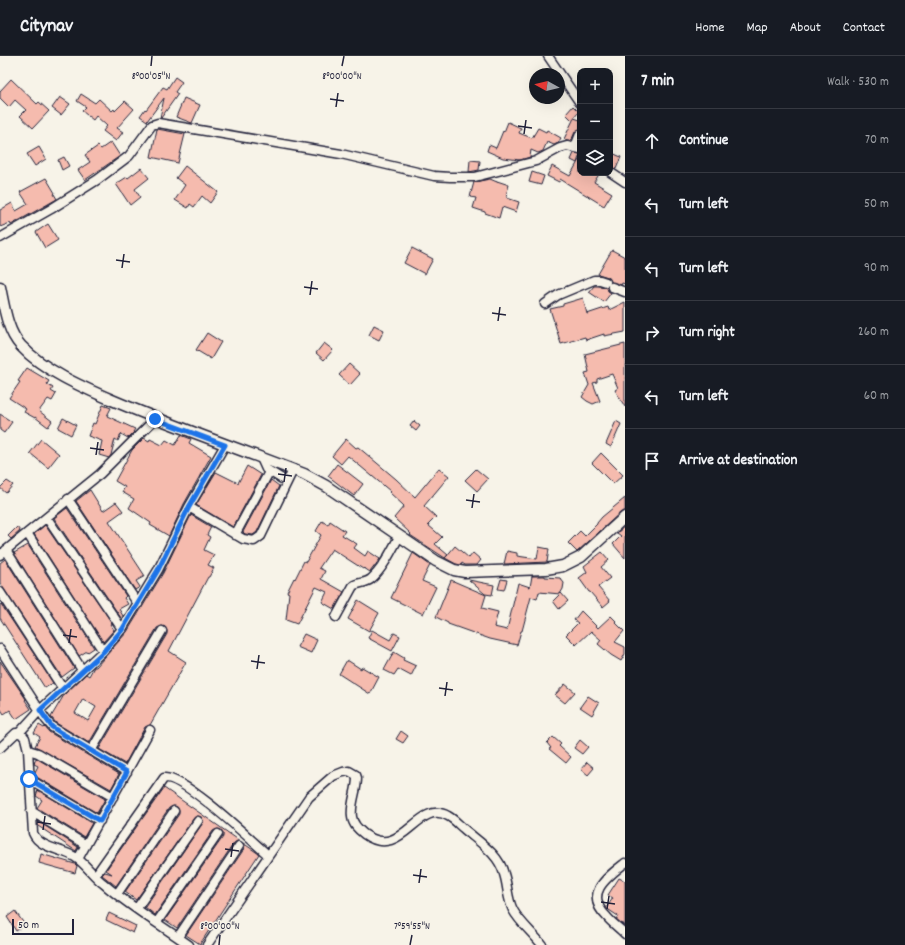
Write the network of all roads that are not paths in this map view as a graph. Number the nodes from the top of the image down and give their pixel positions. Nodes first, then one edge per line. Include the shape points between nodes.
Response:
1 (548, 56) edge
2 (577, 100) edge
3 (577, 148) edge
4 (613, 174) edge
5 (625, 182) edge
6 (0, 238) edge
7 (0, 286) edge
8 (625, 292) edge
9 (545, 304) dead end
10 (155, 419) junction
11 (225, 445) junction
12 (261, 458) junction
13 (293, 470) junction
14 (269, 472) junction
15 (287, 482) junction
16 (68, 499) junction
17 (189, 507) junction
18 (625, 517) edge
19 (46, 518) junction
20 (27, 533) junction
21 (235, 535) junction
22 (399, 537) junction
23 (3, 552) edge
24 (0, 592) edge
25 (138, 604) junction
26 (336, 617) dead end
27 (122, 630) junction
28 (162, 631) dead end
29 (0, 649) edge
30 (103, 652) junction
31 (82, 670) junction
32 (63, 689) junction
33 (40, 710) junction
34 (150, 730) dead end
35 (19, 732) junction
36 (0, 748) edge
37 (28, 750) junction
38 (92, 751) junction
39 (127, 772) junction
40 (29, 779) junction
41 (113, 797) junction
42 (31, 811) junction
43 (174, 811) dead end
44 (198, 820) dead end
45 (100, 821) junction
46 (218, 834) dead end
47 (86, 845) junction
48 (239, 846) dead end
49 (268, 855) junction
50 (78, 859) junction
51 (625, 864) edge
52 (95, 876) junction
53 (117, 894) junction
54 (137, 908) junction
55 (157, 922) junction
56 (625, 934) edge
57 (178, 937) junction
58 (189, 945) edge
59 (207, 945) edge
60 (542, 945) edge

1 - 2 street
3 - 6 street via 560,148 536,161 475,177 450,177 434,176 341,154 158,123 149,128 129,156 97,180
4 - 5 street
7 - 10 street via 13,333 32,357 88,389
8 - 9 street via 600,280 594,280
10 - 11 street
10 - 16 street via 100,474
11 - 12 street
11 - 17 street
12 - 13 street
12 - 14 street
13 - 15 street
13 - 22 street via 326,486
14 - 15 street
14 - 21 street
15 - 21 street via 261,536 249,541
16 - 19 street
16 - 25 street
17 - 21 street
17 - 25 street
18 - 22 street via 581,557 563,566 546,569 481,572 454,570 436,562
19 - 20 street
19 - 27 street
20 - 23 street
20 - 30 street
22 - 26 street via 374,576 353,586
23 - 31 street
24 - 32 street
25 - 27 street
27 - 30 street
28 - 38 street
29 - 33 street
30 - 31 street
31 - 32 street
32 - 33 street
33 - 35 street
33 - 38 street via 52,727
34 - 39 street
35 - 36 street
35 - 37 street via 25,738
37 - 40 street
37 - 41 street via 38,753
38 - 39 street
39 - 41 street
40 - 42 street
40 - 45 street
41 - 45 street
42 - 47 street
42 - 50 street via 35,838
43 - 53 street
44 - 54 street
45 - 47 street
46 - 55 street
47 - 50 street
48 - 57 street
49 - 52 street via 213,806 167,777
49 - 59 street
49 - 60 street via 309,797 333,776 349,771 357,778 352,818 360,831 378,841 389,841 431,813 448,816 496,858 504,874 508,898 513,909
50 - 52 street
51 - 56 street via 602,883 597,897 601,911
52 - 53 street
53 - 54 street
54 - 55 street
55 - 57 street
57 - 58 street

